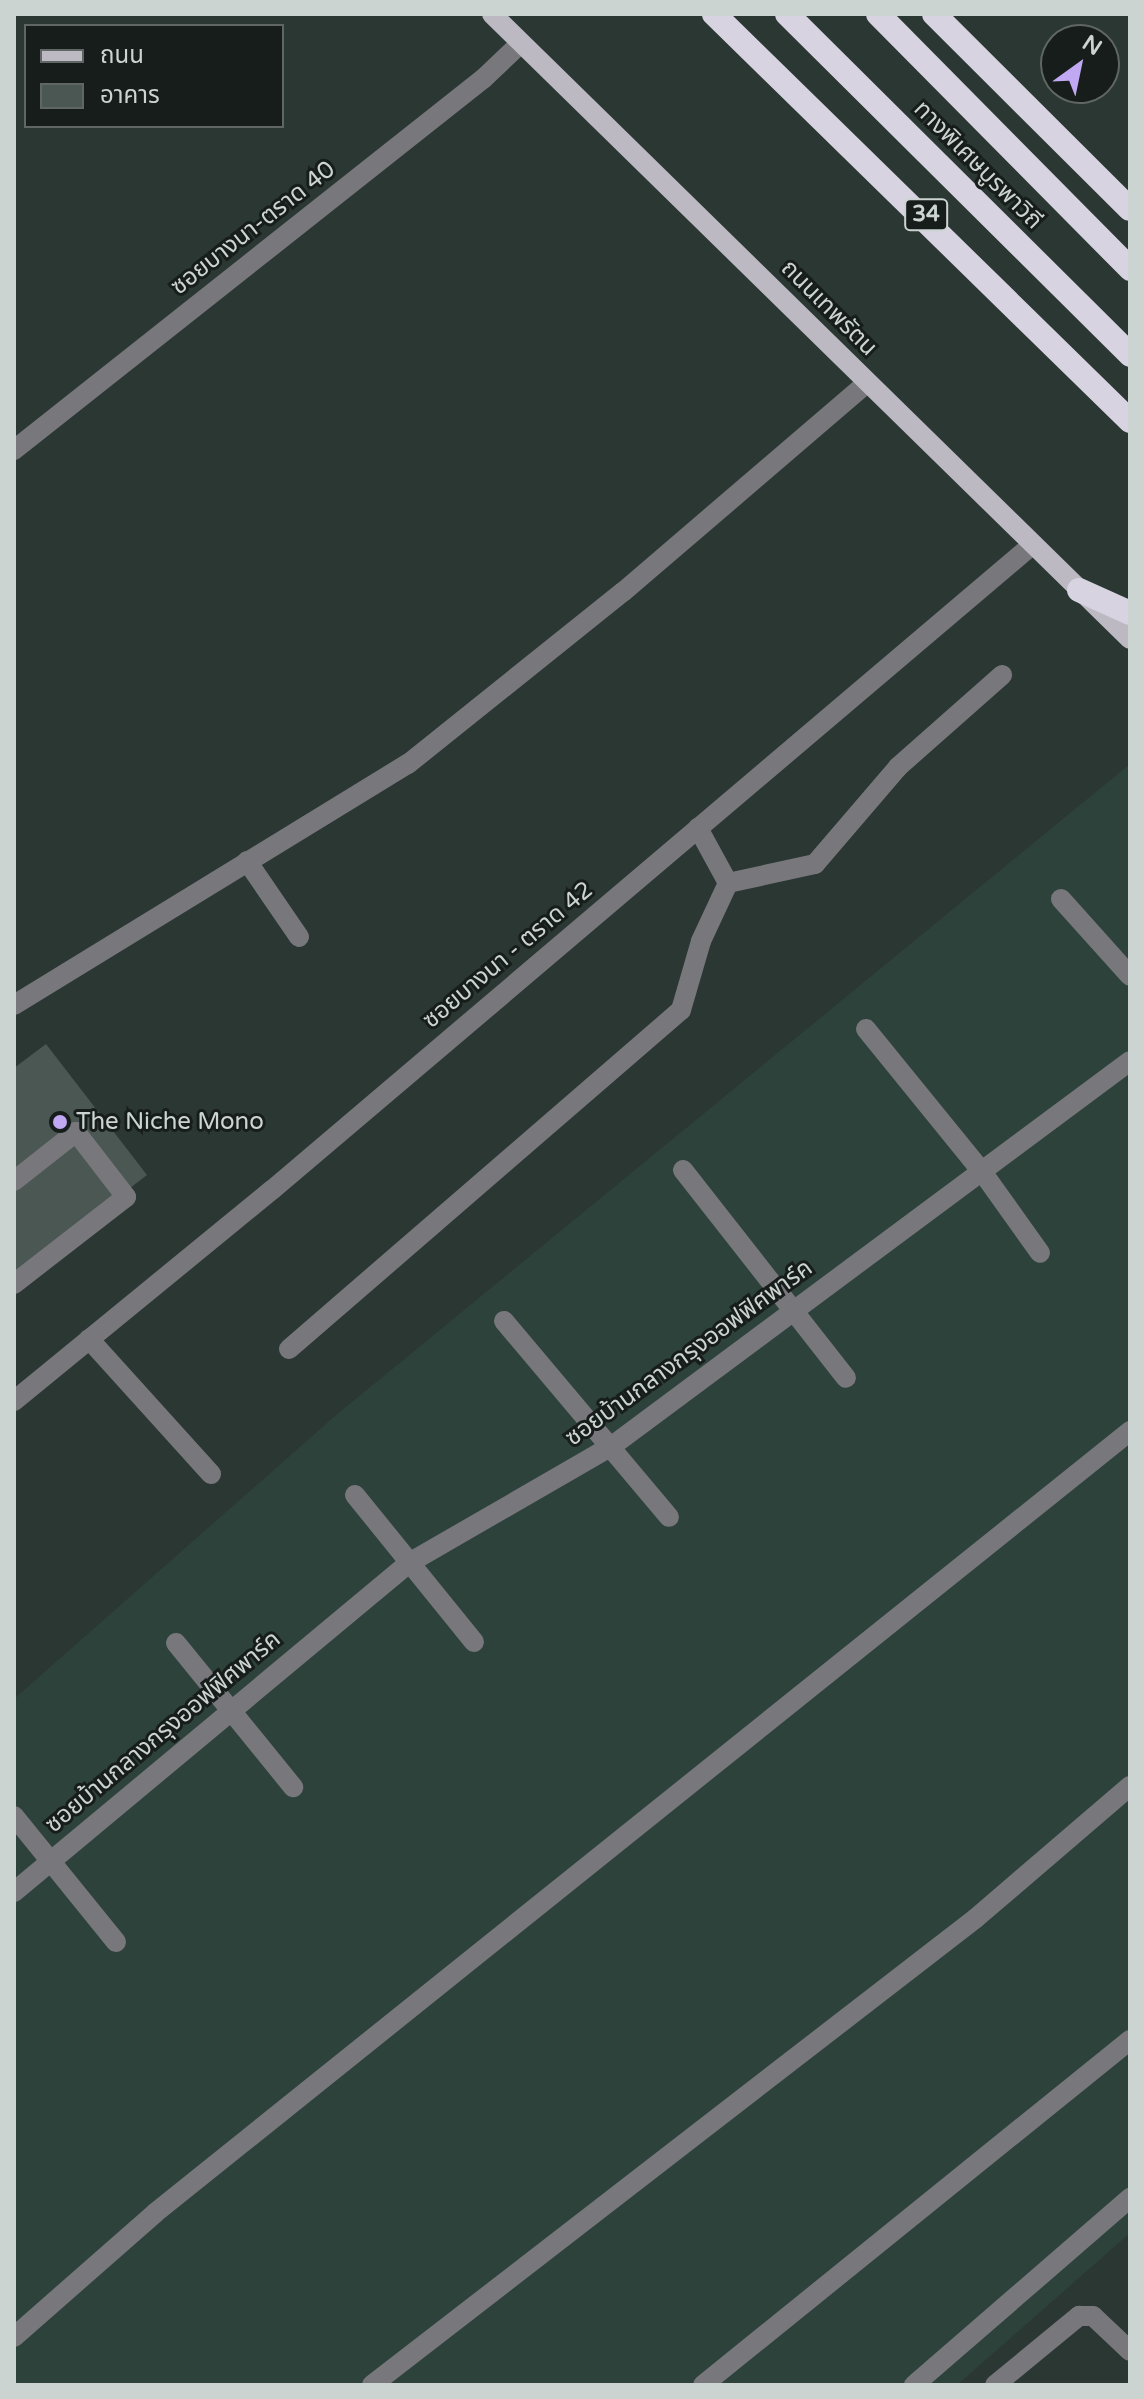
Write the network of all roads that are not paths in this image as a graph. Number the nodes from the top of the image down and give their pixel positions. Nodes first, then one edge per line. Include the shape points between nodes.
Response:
1 (492, 14) edge
2 (714, 14) edge
3 (721, 14) edge
4 (787, 14) edge
5 (878, 14) edge
6 (934, 14) edge
7 (521, 43) junction
8 (1130, 209) edge
9 (1130, 269) edge
10 (1130, 355) edge
11 (866, 384) junction
12 (1130, 419) edge
13 (14, 450) edge
14 (1032, 545) junction
15 (1079, 590) junction
16 (1130, 613) edge
17 (1130, 639) edge
18 (1002, 675) dead end
19 (698, 828) junction
20 (247, 861) junction
21 (728, 883) junction
22 (1061, 899) dead end
23 (299, 937) dead end
24 (1130, 976) edge
25 (14, 1005) edge
26 (866, 1029) dead end
27 (1130, 1061) edge
28 (683, 1170) dead end
29 (983, 1173) junction
30 (14, 1181) edge
31 (1040, 1253) dead end
32 (14, 1284) edge
33 (794, 1309) junction
34 (504, 1321) dead end
35 (89, 1339) junction
36 (289, 1349) dead end
37 (846, 1378) dead end
38 (14, 1401) edge
39 (1130, 1431) edge
40 (612, 1446) junction
41 (211, 1474) dead end
42 (355, 1495) dead end
43 (669, 1517) dead end
44 (409, 1563) junction
45 (474, 1642) dead end
46 (176, 1643) dead end
47 (229, 1707) junction
48 (1130, 1786) edge
49 (293, 1787) dead end
50 (14, 1816) edge
51 (51, 1862) junction
52 (14, 1892) edge
53 (116, 1942) dead end
54 (1130, 2040) edge
55 (1130, 2198) edge
56 (14, 2337) edge
57 (1130, 2351) edge
58 (372, 2385) edge
59 (703, 2385) edge
60 (914, 2385) edge
61 (995, 2385) edge

1 - 7 main road, ถนนเทพรัตน
2 - 12 highway
3 - 12 highway, 34
4 - 10 highway, ทางพิเศษบูรพาวิถี
5 - 9 highway, ทางพิเศษบูรพาวิถี
6 - 8 highway
7 - 11 main road, ถนนเทพรัตน
7 - 13 street, ซอยบางนา-ตราด 40 via 483,79
11 - 14 main road, ถนนเทพรัตน
11 - 20 street via 623,592 424,752
14 - 15 main road, ถนนเทพรัตน
14 - 19 street, ซอยบางนา - ตราด 42
15 - 16 highway
15 - 17 main road, ถนนเทพรัตน
18 - 21 street via 898,767 815,864
19 - 21 street
19 - 35 street, ซอยบางนา - ตราด 42
20 - 23 street
20 - 25 street
21 - 36 street via 701,941 681,1010
22 - 24 street
26 - 29 street
27 - 29 street, ซอยบ้านกลางกรุงออฟฟิศพาร์ค
28 - 33 street
29 - 31 street
29 - 33 street, ซอยบ้านกลางกรุงออฟฟิศพาร์ค
30 - 32 street via 76,1132 126,1197
33 - 37 street
33 - 40 street, ซอยบ้านกลางกรุงออฟฟิศพาร์ค
34 - 40 street
35 - 38 street, ซอยบางนา - ตราด 42
35 - 41 street
39 - 56 street via 192,2183
40 - 43 street
40 - 44 street, ซอยบ้านกลางกรุงออฟฟิศพาร์ค
42 - 44 street
44 - 45 street
44 - 47 street, ซอยบ้านกลางกรุงออฟฟิศพาร์ค
46 - 47 street
47 - 49 street
47 - 51 street, ซอยบ้านกลางกรุงออฟฟิศพาร์ค
48 - 58 street via 976,1918
50 - 51 street
51 - 52 street, ซอยบ้านกลางกรุงออฟฟิศพาร์ค
51 - 53 street
54 - 59 street
55 - 60 street
57 - 61 street via 1093,2316 1079,2316

